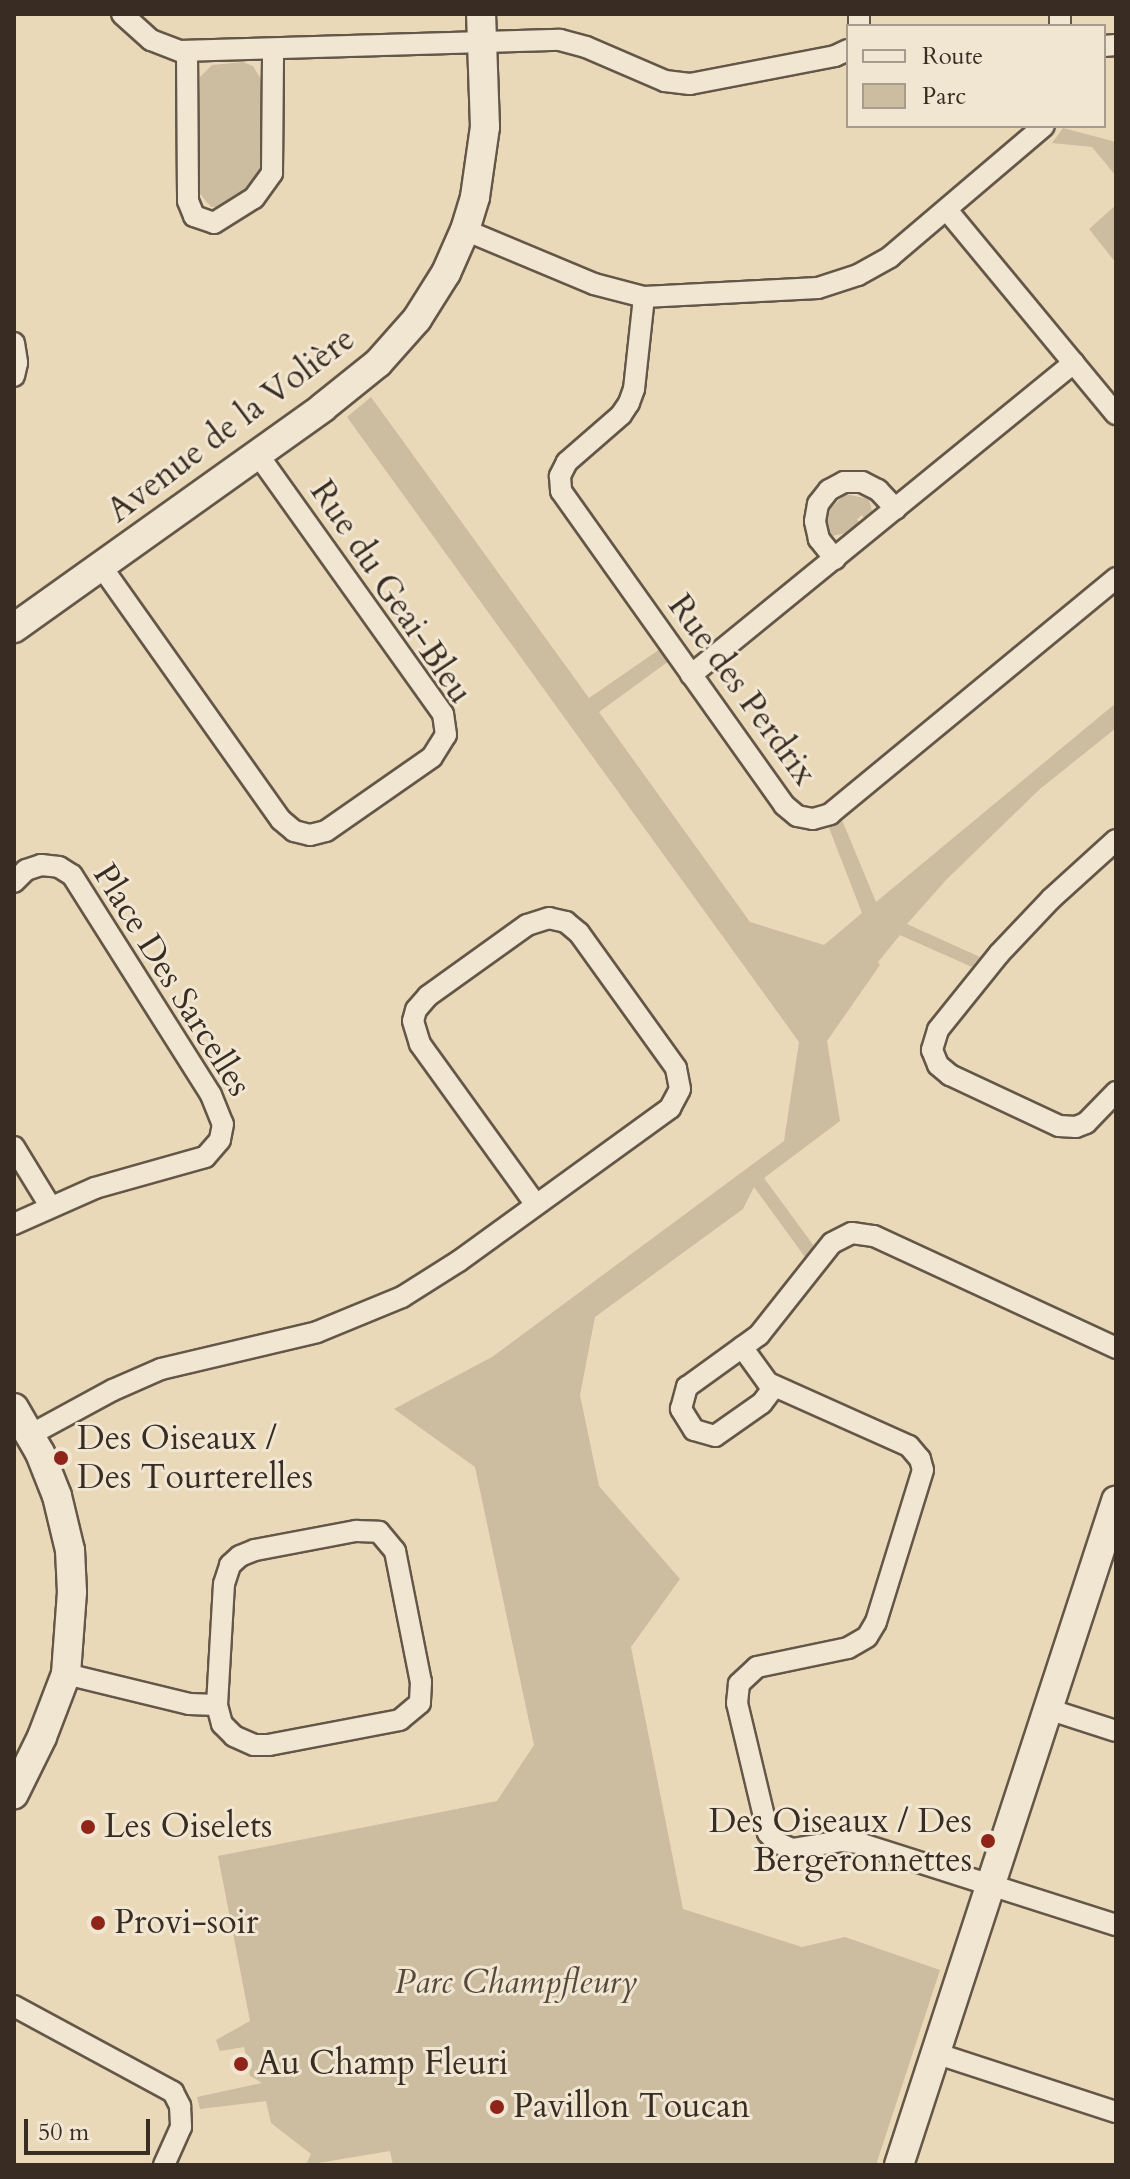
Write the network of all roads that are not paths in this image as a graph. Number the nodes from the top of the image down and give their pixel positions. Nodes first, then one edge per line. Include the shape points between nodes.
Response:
1 (122, 14) edge
2 (481, 14) edge
3 (482, 43) junction
4 (273, 49) junction
5 (846, 51) edge
6 (187, 52) junction
7 (1042, 128) edge
8 (947, 210) junction
9 (465, 230) junction
10 (644, 297) junction
11 (14, 343) edge
12 (1074, 363) junction
13 (14, 376) edge
14 (1116, 414) edge
15 (258, 455) junction
16 (896, 509) junction
17 (835, 559) junction
18 (101, 566) junction
19 (1116, 578) edge
20 (14, 628) edge
21 (691, 675) junction
22 (1116, 840) edge
23 (14, 882) edge
24 (1116, 1092) edge
25 (14, 1147) edge
26 (536, 1205) junction
27 (50, 1206) junction
28 (14, 1224) edge
29 (742, 1347) junction
30 (1116, 1348) edge
31 (774, 1387) junction
32 (14, 1408) edge
33 (30, 1435) junction
34 (1113, 1517) edge
35 (66, 1674) junction
36 (217, 1705) junction
37 (1048, 1709) junction
38 (1116, 1731) edge
39 (14, 1794) edge
40 (990, 1884) junction
41 (1116, 1925) edge
42 (14, 2006) edge
43 (935, 2053) junction
44 (1116, 2112) edge
45 (164, 2165) edge
46 (899, 2165) edge

1 - 6 street via 151,40
2 - 3 street, Avenue de la Volière
3 - 4 street
3 - 5 street via 568,42 665,81 690,84
3 - 9 street, Avenue de la Volière via 484,141
4 - 6 street
4 - 6 street via 272,173 254,198 214,223 194,216 188,201
7 - 8 street
8 - 10 street via 883,261 827,286
8 - 12 street
9 - 10 street via 594,284
9 - 15 street, Avenue de la Volière via 438,288 397,344 350,387
10 - 21 street, Rue des Perdrix via 629,403 567,462 560,486
11 - 13 street
12 - 14 street
12 - 16 street
15 - 18 street, Avenue de la Volière
15 - 18 street, Rue du Geai-Bleu via 443,714 445,740 432,757 326,831 294,831 281,820
16 - 17 street
16 - 17 street via 862,482 844,482 829,490 818,504 815,521 819,539
17 - 21 street
18 - 20 street, Avenue de la Volière
19 - 21 street, Rue des Perdrix via 837,809 819,818 797,816 784,805
22 - 24 street via 999,954 938,1030 932,1050 950,1075 1059,1126 1086,1123
23 - 27 street, Place Des Sarcelles via 41,865 72,875 218,1108 223,1124 220,1140 205,1157
25 - 27 street
26 - 26 street via 666,1112 680,1084 673,1064 579,933 566,922 549,918 527,925 428,996 413,1021 420,1044
26 - 33 street via 439,1275 368,1313 299,1337 161,1369
27 - 28 street, Place Des Sarcelles
29 - 30 street via 767,1326 832,1243 857,1232
29 - 31 street
29 - 31 street via 684,1391 681,1409 691,1426 701,1435 719,1434 762,1403
31 - 40 street via 909,1446 923,1470 867,1637 848,1648 757,1667 739,1684 737,1703 765,1827 786,1847 853,1841
32 - 33 street
33 - 35 street via 57,1496 70,1550
34 - 37 street
35 - 36 street via 189,1704
35 - 39 street
36 - 36 street via 226,1729 261,1746 386,1723 412,1713 422,1697 421,1682 389,1539 376,1531 356,1531 255,1550 235,1559 224,1584
37 - 38 street
37 - 40 street
40 - 41 street
40 - 43 street
42 - 45 street via 173,2092 181,2127
43 - 44 street
43 - 46 street

